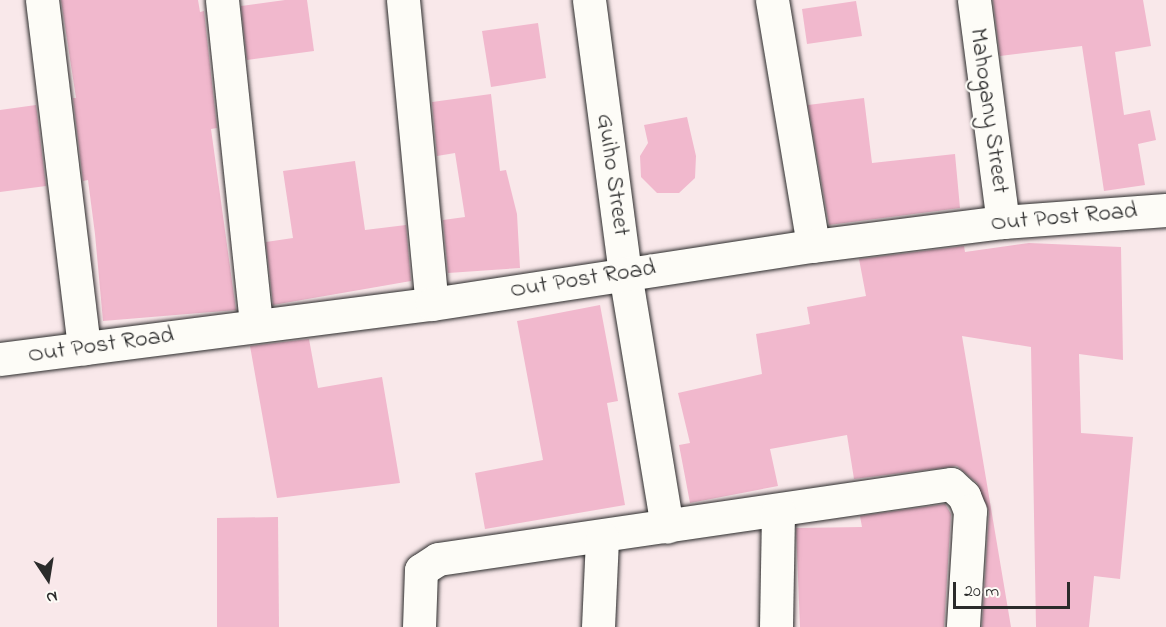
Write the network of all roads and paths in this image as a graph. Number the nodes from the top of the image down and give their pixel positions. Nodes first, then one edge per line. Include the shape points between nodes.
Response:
1 (42, 0) edge
2 (222, 0) edge
3 (403, 0) edge
4 (589, 0) edge
5 (772, 0) edge
6 (974, 0) edge
7 (1166, 210) edge
8 (1003, 222) junction
9 (813, 246) junction
10 (625, 273) junction
11 (432, 304) junction
12 (256, 325) junction
13 (84, 348) junction
14 (0, 359) edge
15 (778, 510) junction
16 (667, 527) junction
17 (602, 538) junction
18 (419, 627) edge
19 (598, 627) edge
20 (776, 627) edge
21 (963, 627) edge

1 - 13 street
2 - 12 street
3 - 11 street
4 - 10 street, Guiho Street
5 - 9 street
6 - 8 street, Mahogany Street
7 - 8 street, Out Post Road
8 - 9 street, Out Post Road
9 - 10 street, Out Post Road
10 - 11 street, Out Post Road
10 - 16 street, Guiho Street
11 - 12 street, Out Post Road
12 - 13 street, Out Post Road
13 - 14 street, Out Post Road
15 - 16 street
15 - 20 street
15 - 21 street via 951,484 964,496 970,511
16 - 17 street
17 - 18 street via 438,559 421,570
17 - 19 street

